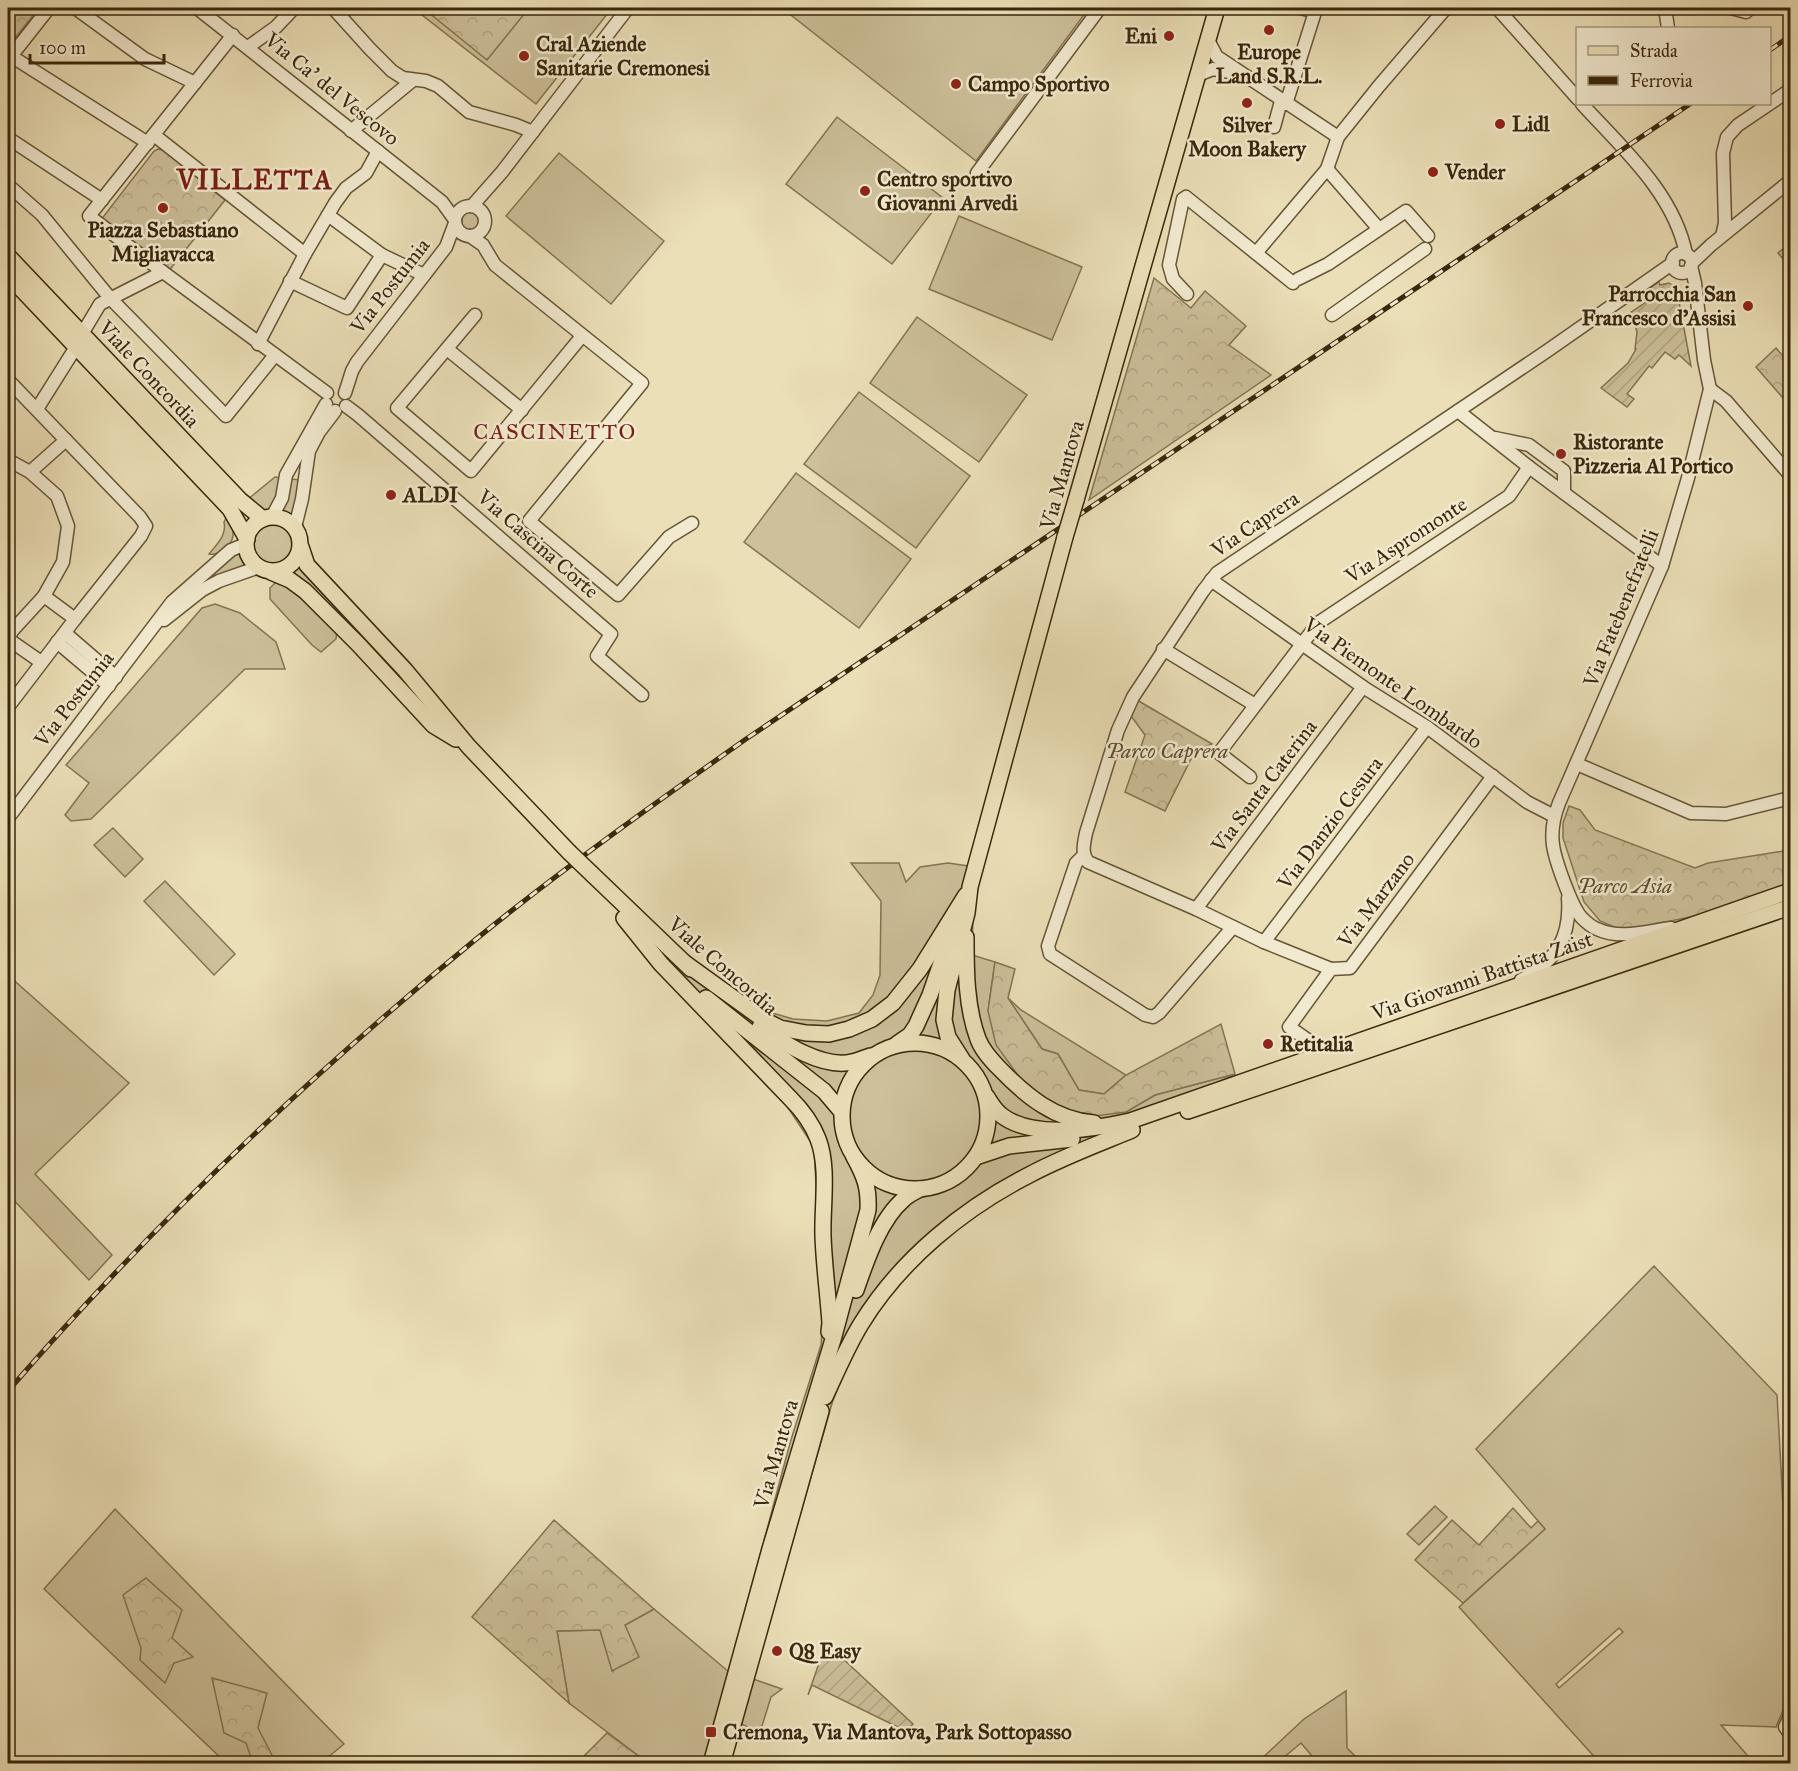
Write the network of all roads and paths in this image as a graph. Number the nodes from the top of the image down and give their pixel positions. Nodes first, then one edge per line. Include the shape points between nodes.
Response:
1 (50, 8) edge
2 (75, 8) edge
3 (198, 8) edge
4 (294, 8) edge
5 (333, 8) edge
6 (628, 8) edge
7 (1100, 8) edge
8 (1217, 8) edge
9 (1301, 8) edge
10 (1453, 8) edge
11 (1496, 8) edge
12 (1665, 8) edge
13 (1731, 8) edge
14 (1751, 8) edge
15 (1443, 11) edge
16 (1668, 27) edge
17 (233, 36) junction
18 (1208, 40) junction
19 (248, 47) junction
20 (9, 58) edge
21 (1198, 75) junction
22 (1242, 75) junction
23 (413, 80) junction
24 (195, 83) junction
25 (1791, 90) edge
26 (1576, 97) edge
27 (1283, 103) junction
28 (1771, 103) edge
29 (1583, 105) edge
30 (1768, 105) edge
31 (1274, 127) dead end
32 (351, 131) junction
33 (533, 132) junction
34 (1338, 137) junction
35 (8, 138) edge
36 (151, 139) junction
37 (378, 152) junction
38 (1327, 169) junction
39 (502, 172) junction
40 (977, 173) dead end
41 (1791, 181) edge
42 (8, 186) edge
43 (102, 200) junction
44 (442, 202) junction
45 (1725, 202) junction
46 (468, 207) junction
47 (1752, 213) junction
48 (328, 215) junction
49 (484, 216) junction
50 (455, 221) junction
51 (483, 229) junction
52 (1379, 229) junction
53 (467, 236) junction
54 (1722, 236) junction
55 (483, 245) junction
56 (446, 247) junction
57 (1256, 253) junction
58 (305, 254) junction
59 (382, 255) junction
60 (8, 256) edge
61 (1683, 263) junction
62 (163, 272) junction
63 (8, 275) edge
64 (424, 275) junction
65 (290, 281) junction
66 (1186, 294) dead end
67 (110, 298) junction
68 (476, 315) dead end
69 (1332, 315) dead end
70 (582, 336) junction
71 (79, 341) junction
72 (258, 344) junction
73 (447, 349) junction
74 (275, 355) junction
75 (8, 380) edge
76 (1710, 389) junction
77 (336, 399) junction
78 (36, 409) junction
79 (522, 410) junction
80 (1458, 411) junction
81 (1493, 437) junction
82 (66, 440) junction
83 (8, 460) edge
84 (1529, 467) junction
85 (30, 472) junction
86 (1791, 476) edge
87 (1564, 493) junction
88 (268, 518) junction
89 (692, 523) dead end
90 (295, 527) junction
91 (246, 542) junction
92 (301, 547) junction
93 (1662, 566) junction
94 (265, 570) junction
95 (1211, 580) junction
96 (44, 596) junction
97 (75, 620) junction
98 (150, 632) junction
99 (9, 634) edge
100 (61, 637) junction
101 (1302, 644) junction
102 (1163, 649) junction
103 (41, 662) junction
104 (112, 681) junction
105 (1363, 687) junction
106 (642, 695) dead end
107 (1255, 705) junction
108 (8, 707) edge
109 (1427, 727) junction
110 (469, 747) junction
111 (1577, 764) junction
112 (1493, 776) junction
113 (1250, 777) dead end
114 (1791, 798) edge
115 (1554, 816) junction
116 (8, 818) edge
117 (1083, 856) junction
118 (593, 875) junction
119 (1568, 891) junction
120 (1791, 891) edge
121 (967, 900) junction
122 (1791, 907) edge
123 (1196, 909) junction
124 (624, 918) junction
125 (1699, 924) junction
126 (1233, 927) junction
127 (1264, 942) junction
128 (685, 963) junction
129 (1331, 969) junction
130 (1495, 994) junction
131 (897, 1044) junction
132 (1325, 1052) junction
133 (876, 1054) junction
134 (962, 1059) junction
135 (987, 1097) junction
136 (842, 1111) junction
137 (1115, 1124) junction
138 (1132, 1130) junction
139 (976, 1156) junction
140 (854, 1157) junction
141 (920, 1189) junction
142 (821, 1393) junction
143 (1791, 1716) edge
144 (1791, 1734) edge
145 (711, 1764) edge
146 (722, 1764) edge

1 - 20 street
2 - 24 street via 145,59
3 - 17 street, Via Ca' del Vescovo
4 - 19 street
5 - 23 street via 392,71
6 - 33 street, Via Postumia
7 - 40 street
8 - 18 main road, Via Mantova
9 - 27 street via 1315,12
10 - 15 street
11 - 26 street
12 - 16 street
13 - 14 street via 1746,12
15 - 34 street
17 - 19 street, Via Ca' del Vescovo
17 - 24 street
18 - 21 main road, Via Mantova
18 - 22 street via 1217,57
19 - 32 street, Via Ca' del Vescovo
20 - 36 street
21 - 22 street via 1214,69
21 - 121 main road, Via Mantova, bridge via 1065,537
22 - 27 street
23 - 32 street
23 - 33 street via 438,86 469,112
24 - 36 street
25 - 28 street
27 - 31 street
27 - 34 street
29 - 61 street, Via Fatebenefratelli via 1666,201 1678,227
30 - 45 street via 1727,137 1723,153
32 - 37 street, Via Ca' del Vescovo
33 - 39 street, Via Postumia
34 - 38 street
35 - 43 street
36 - 43 street
36 - 58 street
37 - 44 street, Via Ca' del Vescovo
37 - 48 street via 366,173 346,188
38 - 52 street
38 - 57 street
39 - 46 street, Via Postumia
39 - 49 street, Via Postumia
41 - 47 street, Via Caprera
42 - 67 street via 42,215
43 - 62 street via 89,216
44 - 46 street, Via Ca' del Vescovo
44 - 50 street, Via Ca' del Vescovo
45 - 47 street via 1737,215
45 - 54 street
46 - 49 street via 479,209
46 - 50 street, Via Postumia via 458,212
47 - 54 street, Via Caprera
48 - 58 street
48 - 59 street
49 - 51 street, Via Postumia
50 - 53 street, Via Postumia via 458,231
50 - 56 street, Via Postumia
51 - 53 street
51 - 55 street, Via Postumia
52 - 57 street via 1295,281
52 - 69 street via 1406,212 1427,243
53 - 55 street, Via Postumia
53 - 56 street
54 - 61 street, Via Caprera
55 - 70 street, Via Postumia via 495,265
56 - 64 street, Via Postumia
57 - 66 street via 1186,197 1168,265 1173,279
58 - 65 street
59 - 64 street
59 - 65 street via 347,308
60 - 71 main road, Viale Concordia
61 - 76 street, Via Fatebenefratelli via 1686,283 1697,296
61 - 80 street, Via Caprera via 1651,280
62 - 67 street
62 - 72 street
63 - 71 main road, Viale Concordia
64 - 77 street, Via Postumia via 370,344
65 - 72 street
67 - 71 street via 100,304
67 - 74 street via 225,416
68 - 73 street
70 - 79 street
70 - 89 street, Via Postumia via 642,383 529,521 618,595 669,537
71 - 78 street
71 - 88 main road, Viale Concordia via 240,500
71 - 91 main road, Viale Concordia via 230,509
72 - 74 street
73 - 79 street
73 - 79 street via 397,408 471,471
74 - 77 street
75 - 78 street
76 - 86 street via 1726,401
76 - 93 street, Via Fatebenefratelli
77 - 88 street, Via Postumia via 286,475 282,498
77 - 90 street, Via Postumia via 309,451
77 - 106 street, Via Cascina Corte via 611,634 597,656
78 - 82 street
80 - 81 street
80 - 95 street, Via Caprera
81 - 84 street
81 - 87 street via 1529,446 1564,471
82 - 85 street
82 - 97 street via 146,526
83 - 85 street
84 - 87 street
84 - 101 street, Via Aspromonte via 1509,496 1326,617
85 - 96 street via 57,496 68,526 63,562
87 - 93 street
88 - 90 main road, Viale Concordia via 280,518
88 - 91 main road via 252,527
90 - 92 main road, Viale Concordia
91 - 94 main road, Viale Concordia via 249,557
91 - 98 street, Via Postumia via 231,550 171,602
92 - 94 main road via 287,568
92 - 110 main road, Viale Concordia via 307,565 405,670
93 - 111 street, Via Fatebenefratelli
94 - 98 street, Via Postumia via 219,581 202,590
94 - 110 main road, Viale Concordia via 305,591 433,724
95 - 101 street, Via Piemonte Lombardo
95 - 102 street, Via Caprera
96 - 97 street
96 - 99 street
97 - 100 street
98 - 104 street, Via Postumia
99 - 103 street
100 - 103 street
100 - 104 street
101 - 105 street, Via Piemonte Lombardo
101 - 107 street, Via Aspromonte
102 - 107 street
102 - 117 street, Via Caprera via 1118,730 1086,833
103 - 108 street
104 - 116 street, Via Postumia
105 - 109 street, Via Piemonte Lombardo
105 - 123 street, Via Santa Caterina
107 - 113 street, Via Aspromonte via 1219,753
109 - 112 street, Via Piemonte Lombardo
109 - 127 street, Via Danzio Cesura
110 - 118 main road, Viale Concordia, bridge
111 - 114 street via 1691,813 1726,814
111 - 115 street, Via Fatebenefratelli
112 - 115 street, Via Piemonte Lombardo via 1527,802
112 - 129 street, Via Marzano via 1350,968
115 - 119 street, Via Fatebenefratelli via 1553,845
117 - 123 street via 1096,867
117 - 126 street, Via Caprera via 1076,863 1048,946 1050,954 1145,1015 1153,1017 1159,1013
118 - 124 main road, Viale Concordia
118 - 128 main road, Viale Concordia
119 - 125 street, Via Fatebenefratelli via 1580,917 1607,933 1620,935
119 - 130 street, Via Fatebenefratelli via 1569,916 1558,948 1530,976
120 - 125 main road, Via Giovanni Battista Zaist
121 - 128 main road via 893,1003 872,1019 829,1034 780,1028
121 - 131 main road via 916,1026
121 - 134 main road via 944,1020 948,1037
121 - 137 main road via 969,1001 979,1042 1009,1079 1046,1108 1088,1123
122 - 138 main road, Via Giovanni Battista Zaist
123 - 126 street
124 - 136 main road, Viale Concordia via 704,996 824,1090
124 - 142 main road via 661,964 802,1111 818,1140 830,1323
125 - 130 main road, Via Giovanni Battista Zaist
126 - 127 street
127 - 129 street
128 - 133 main road, Viale Concordia via 757,1025 809,1055 844,1063
129 - 132 street, Via Marzano via 1289,1027
130 - 132 main road, Via Giovanni Battista Zaist
131 - 133 main road
131 - 134 main road via 931,1044
132 - 137 main road, Via Giovanni Battista Zaist
133 - 136 main road via 852,1078 844,1094
134 - 135 main road via 977,1076
135 - 137 main road, Via Giovanni Battista Zaist via 1002,1116 1026,1126 1074,1131
135 - 139 main road via 987,1128
136 - 140 main road via 844,1135
138 - 139 main road, Via Giovanni Battista Zaist via 1009,1146
138 - 142 main road via 1031,1174 972,1209 928,1244 874,1305
139 - 141 main road via 956,1177
140 - 141 main road via 864,1169 890,1185
140 - 142 main road, Via Mantova via 865,1176 868,1210
141 - 142 main road, Via Mantova via 894,1208 868,1256
142 - 145 main road, Via Mantova via 770,1549
142 - 146 main road, Via Mantova
143 - 144 street via 1785,1728

